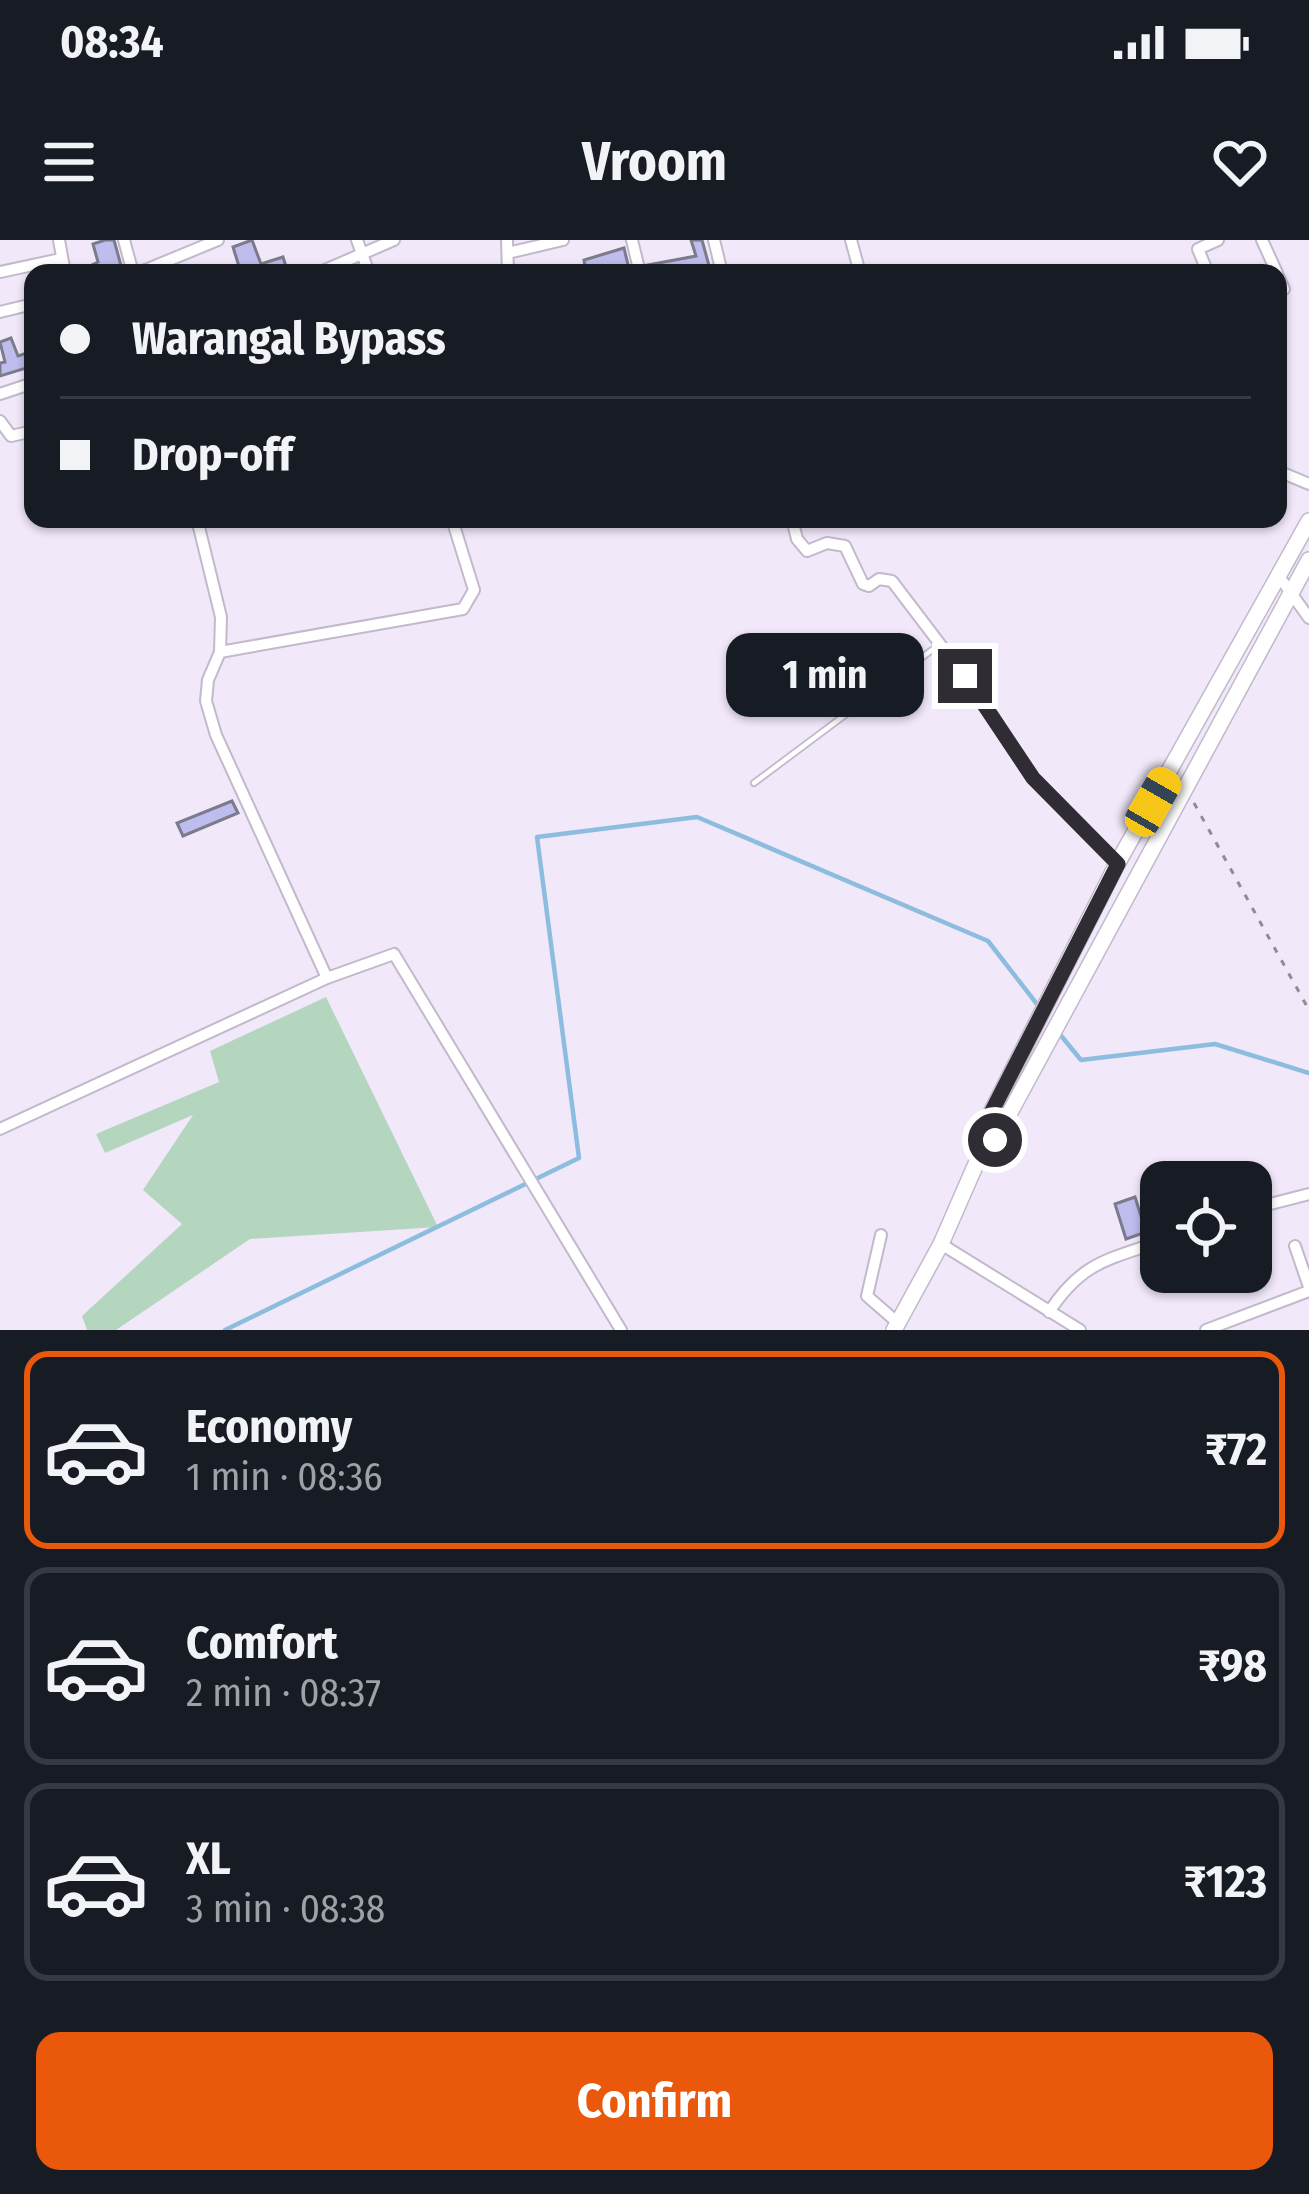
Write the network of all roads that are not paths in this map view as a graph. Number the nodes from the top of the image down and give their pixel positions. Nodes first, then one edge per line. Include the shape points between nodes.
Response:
1 (59, 240) edge
2 (218, 240) edge
3 (357, 240) edge
4 (394, 240) edge
5 (563, 240) edge
6 (1218, 240) edge
7 (1196, 244) edge
8 (508, 246) edge
9 (363, 254) junction
10 (61, 259) junction
11 (38, 264) edge
12 (62, 264) edge
13 (158, 264) edge
14 (339, 264) edge
15 (366, 264) edge
16 (0, 422) edge
17 (24, 433) edge
18 (1309, 521) edge
19 (199, 528) edge
20 (455, 528) edge
21 (794, 528) edge
22 (1309, 560) edge
23 (1278, 574) junction
24 (1292, 590) junction
25 (1309, 617) edge
26 (940, 644) junction
27 (220, 652) junction
28 (754, 783) dead end
29 (1118, 864) junction
30 (327, 978) junction
31 (1023, 1070) junction
32 (0, 1129) edge
33 (1309, 1194) edge
34 (1272, 1204) edge
35 (880, 1235) dead end
36 (941, 1244) junction
37 (1294, 1246) dead end
38 (1140, 1249) edge
39 (1309, 1289) edge
40 (1049, 1312) junction
41 (896, 1326) edge
42 (621, 1330) edge
43 (1080, 1330) edge
44 (1206, 1330) edge

1 - 10 street
2 - 13 street
3 - 9 street
4 - 9 street
5 - 8 street
6 - 7 street
9 - 14 street
9 - 15 street
10 - 11 street
10 - 12 street
16 - 17 street via 11,436
18 - 23 main road
19 - 27 street via 221,617
20 - 27 street via 474,590 463,609
21 - 26 street via 808,551 845,546 863,584 892,581
22 - 24 main road
23 - 24 street
23 - 29 main road
24 - 25 street
24 - 31 main road via 1066,1009
26 - 28 lane
26 - 29 street via 1033,778
27 - 30 street via 206,701 216,735
29 - 31 main road
30 - 32 street
30 - 42 street via 386,955 399,958
31 - 36 main road via 992,1111
33 - 34 street
35 - 41 street via 867,1296
36 - 40 street
36 - 41 main road
37 - 39 street
38 - 40 street via 1086,1268
39 - 44 street
40 - 43 street

